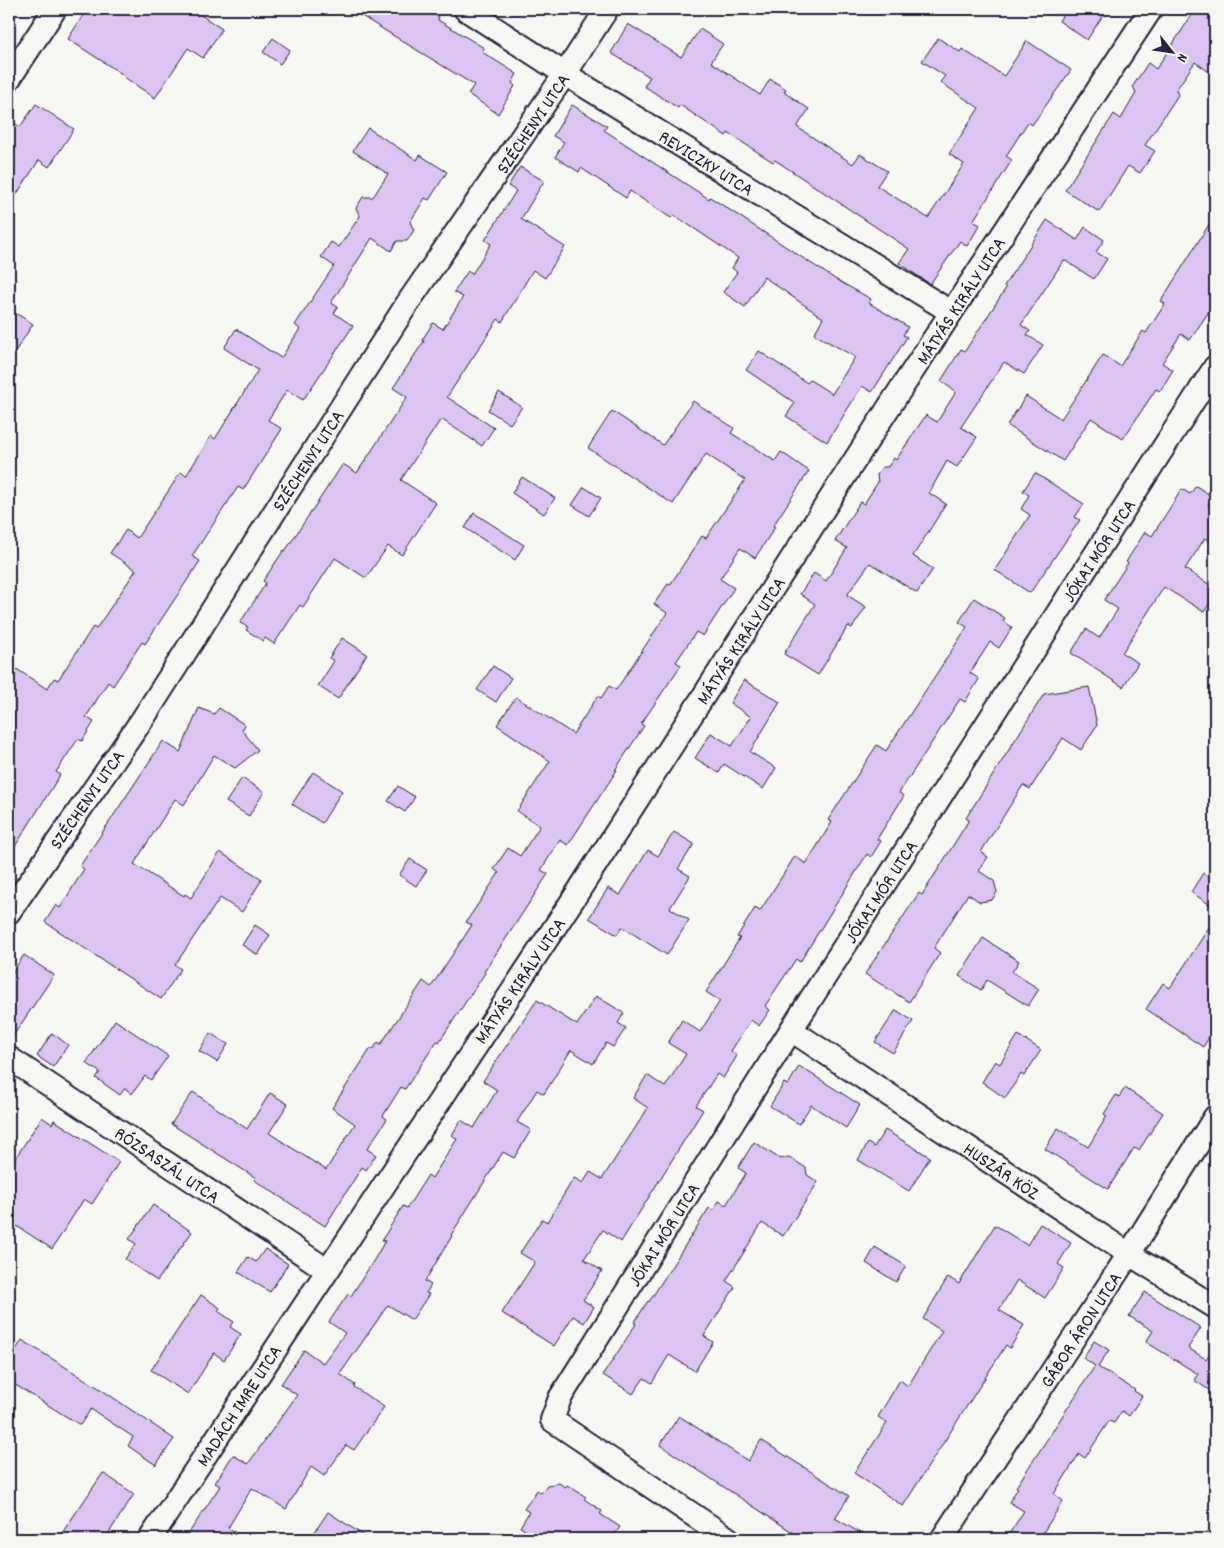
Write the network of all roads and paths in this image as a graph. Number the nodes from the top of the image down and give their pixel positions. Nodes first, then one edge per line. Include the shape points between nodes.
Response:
1 (55, 9) edge
2 (465, 9) edge
3 (607, 9) edge
4 (1151, 9) edge
5 (565, 74) junction
6 (9, 80) edge
7 (951, 312) junction
8 (1215, 367) edge
9 (9, 912) edge
10 (791, 1030) junction
11 (9, 1058) edge
12 (1215, 1117) edge
13 (1129, 1254) junction
14 (327, 1270) junction
15 (1215, 1307) edge
16 (150, 1539) edge
17 (729, 1539) edge
18 (942, 1539) edge

1 - 6 street
2 - 5 street, REVICZKY UTCA
3 - 5 street, SZÉCHENYI UTCA
4 - 7 street, MÁTYÁS KIRÁLY UTCA
5 - 7 street, REVICZKY UTCA
5 - 9 street, SZÉCHENYI UTCA via 407,304 144,717
7 - 14 street, MÁTYÁS KIRÁLY UTCA via 576,895
8 - 10 street, JÓKAI MÓR UTCA
10 - 13 street, HUSZÁR KÖZ
10 - 17 street, JÓKAI MÓR UTCA via 560,1398 552,1420
11 - 14 street, RÓZSASZÁL UTCA
12 - 13 street, GÁBOR ÁRON UTCA
13 - 15 street, HUSZÁR KÖZ
13 - 18 street, GÁBOR ÁRON UTCA
14 - 16 street, MADÁCH IMRE UTCA

